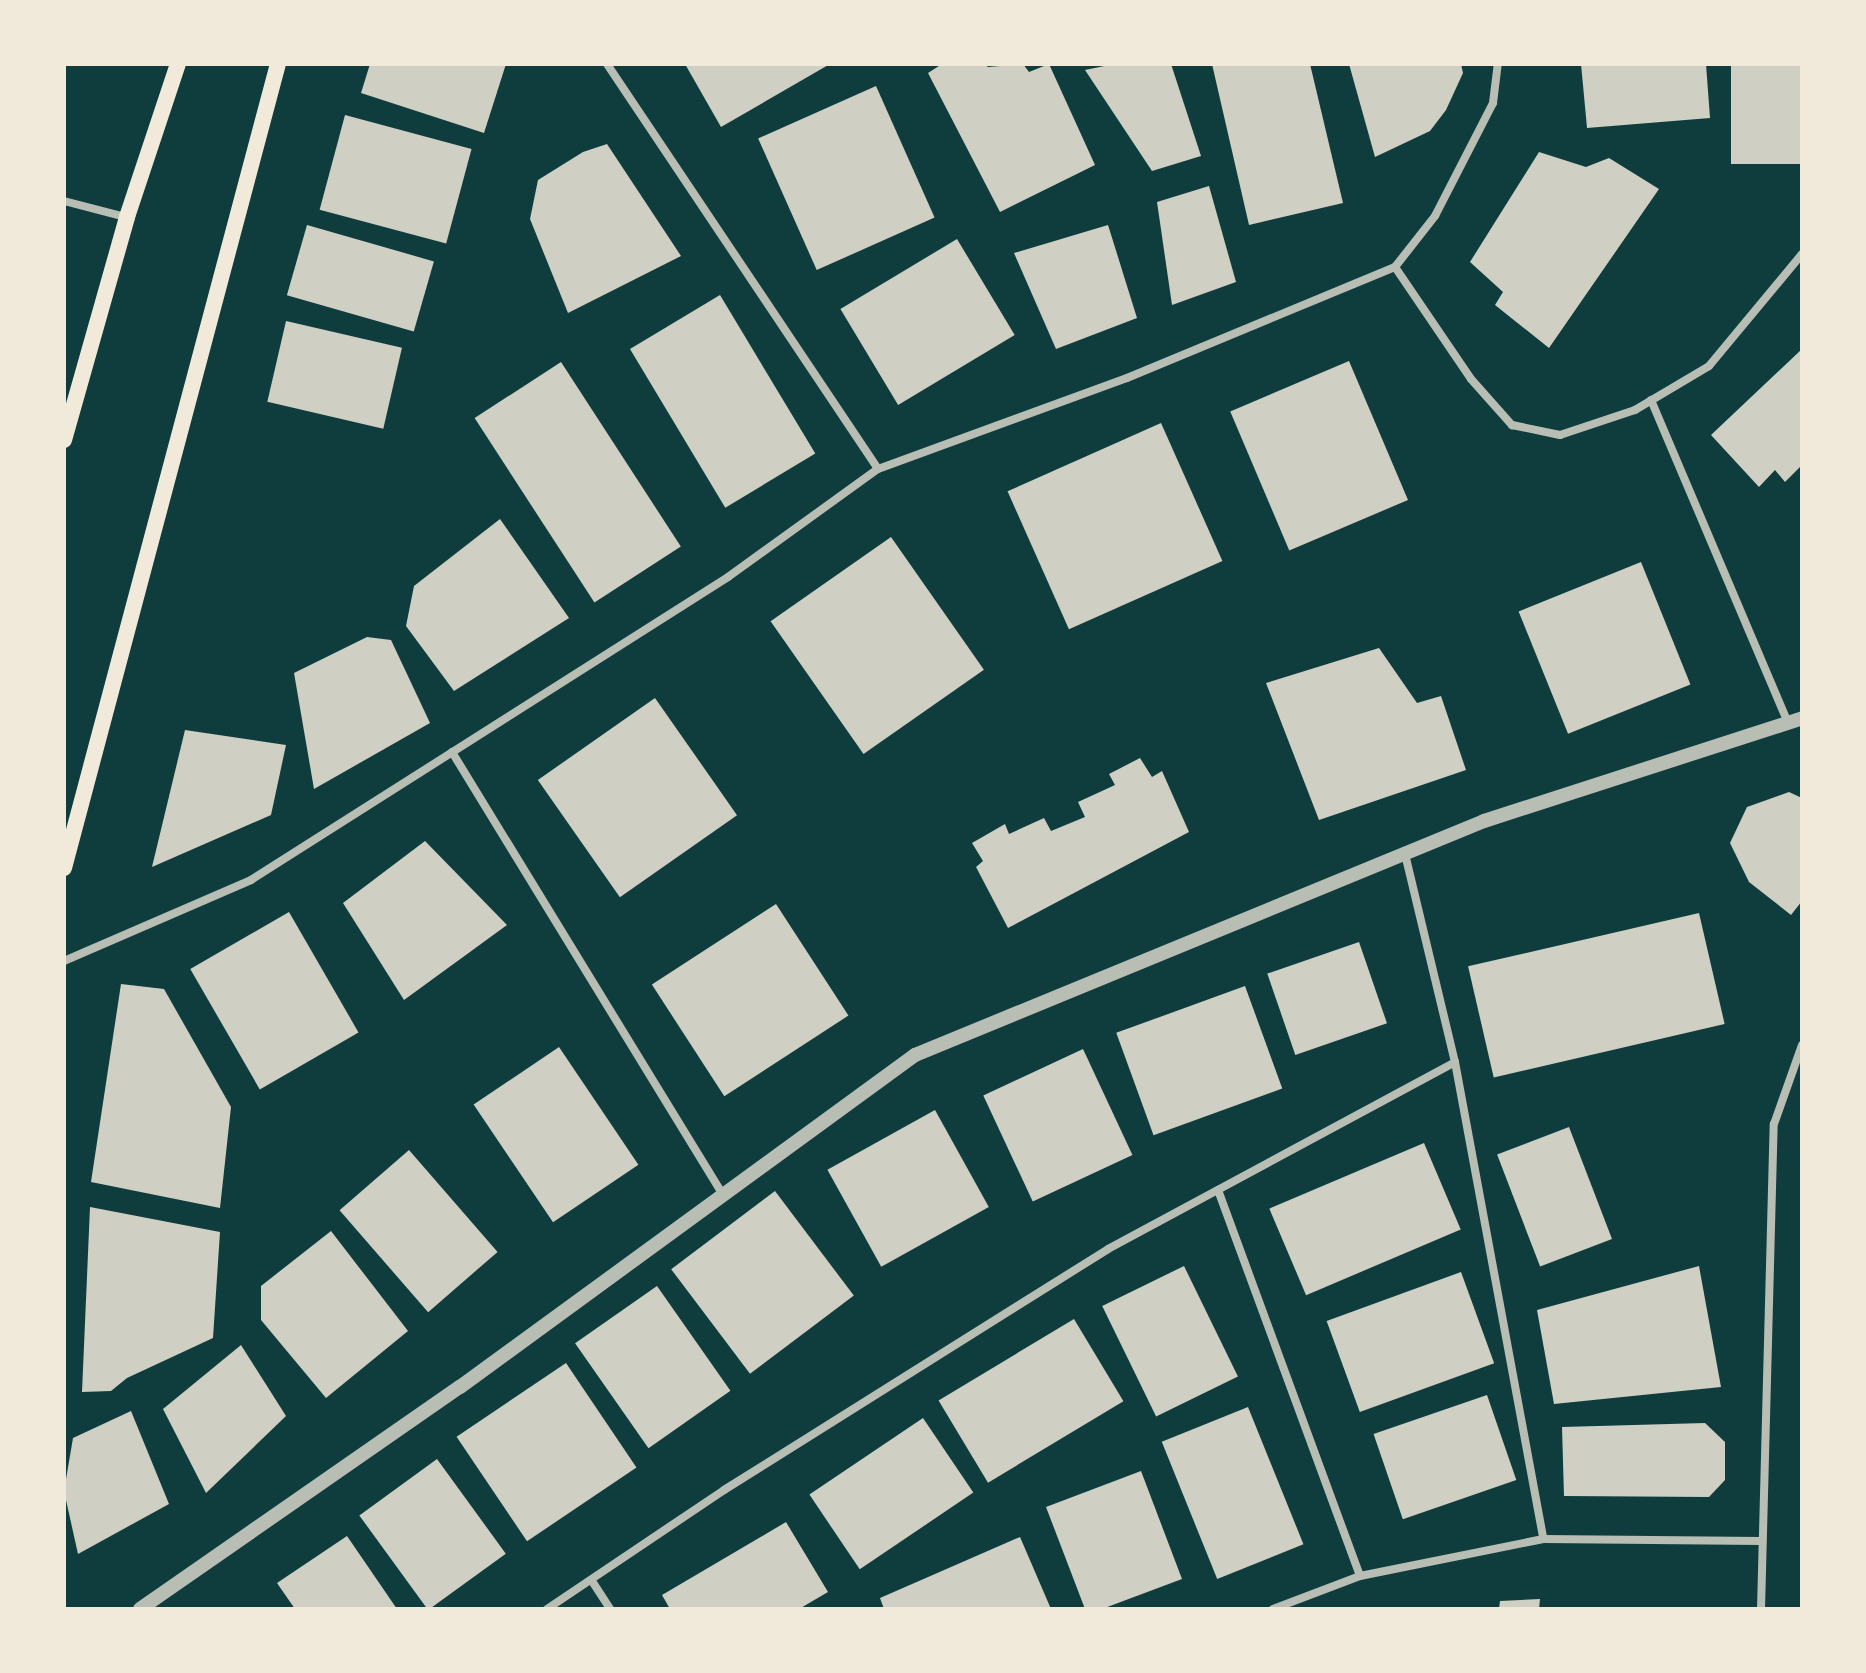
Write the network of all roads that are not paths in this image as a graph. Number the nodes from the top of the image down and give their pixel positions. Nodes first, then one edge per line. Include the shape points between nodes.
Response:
1 (178, 64) edge
2 (278, 64) edge
3 (607, 64) edge
4 (1498, 64) edge
5 (64, 201) edge
6 (127, 217) junction
7 (1802, 254) edge
8 (1395, 267) junction
9 (1651, 400) junction
10 (64, 440) edge
11 (878, 469) junction
12 (1795, 720) edge
13 (452, 752) junction
14 (1405, 854) junction
15 (64, 868) edge
16 (64, 961) edge
17 (1802, 1045) edge
18 (1455, 1062) junction
19 (1218, 1190) junction
20 (723, 1195) junction
21 (1543, 1539) junction
22 (1761, 1541) junction
23 (1360, 1576) junction
24 (592, 1581) junction
25 (140, 1609) edge
26 (547, 1609) edge
27 (610, 1609) edge
28 (1273, 1609) edge
29 (1761, 1609) edge

1 - 6 main road
2 - 15 main road
3 - 11 street
4 - 8 street via 1493,103 1435,216
5 - 6 street
6 - 10 main road
7 - 9 street via 1709,366
8 - 9 street via 1471,379 1512,425 1560,435
8 - 11 street via 1127,378
9 - 12 street
11 - 13 street via 728,577
12 - 14 street via 1484,821
13 - 16 street via 251,880
13 - 20 street
14 - 18 street
14 - 20 street via 915,1055
17 - 22 street via 1774,1124
18 - 19 street
18 - 21 street
19 - 23 street
19 - 24 street via 1108,1249 724,1490
20 - 25 street via 460,1387
21 - 22 street
21 - 23 street
22 - 29 street
23 - 28 street
24 - 26 street
24 - 27 street

